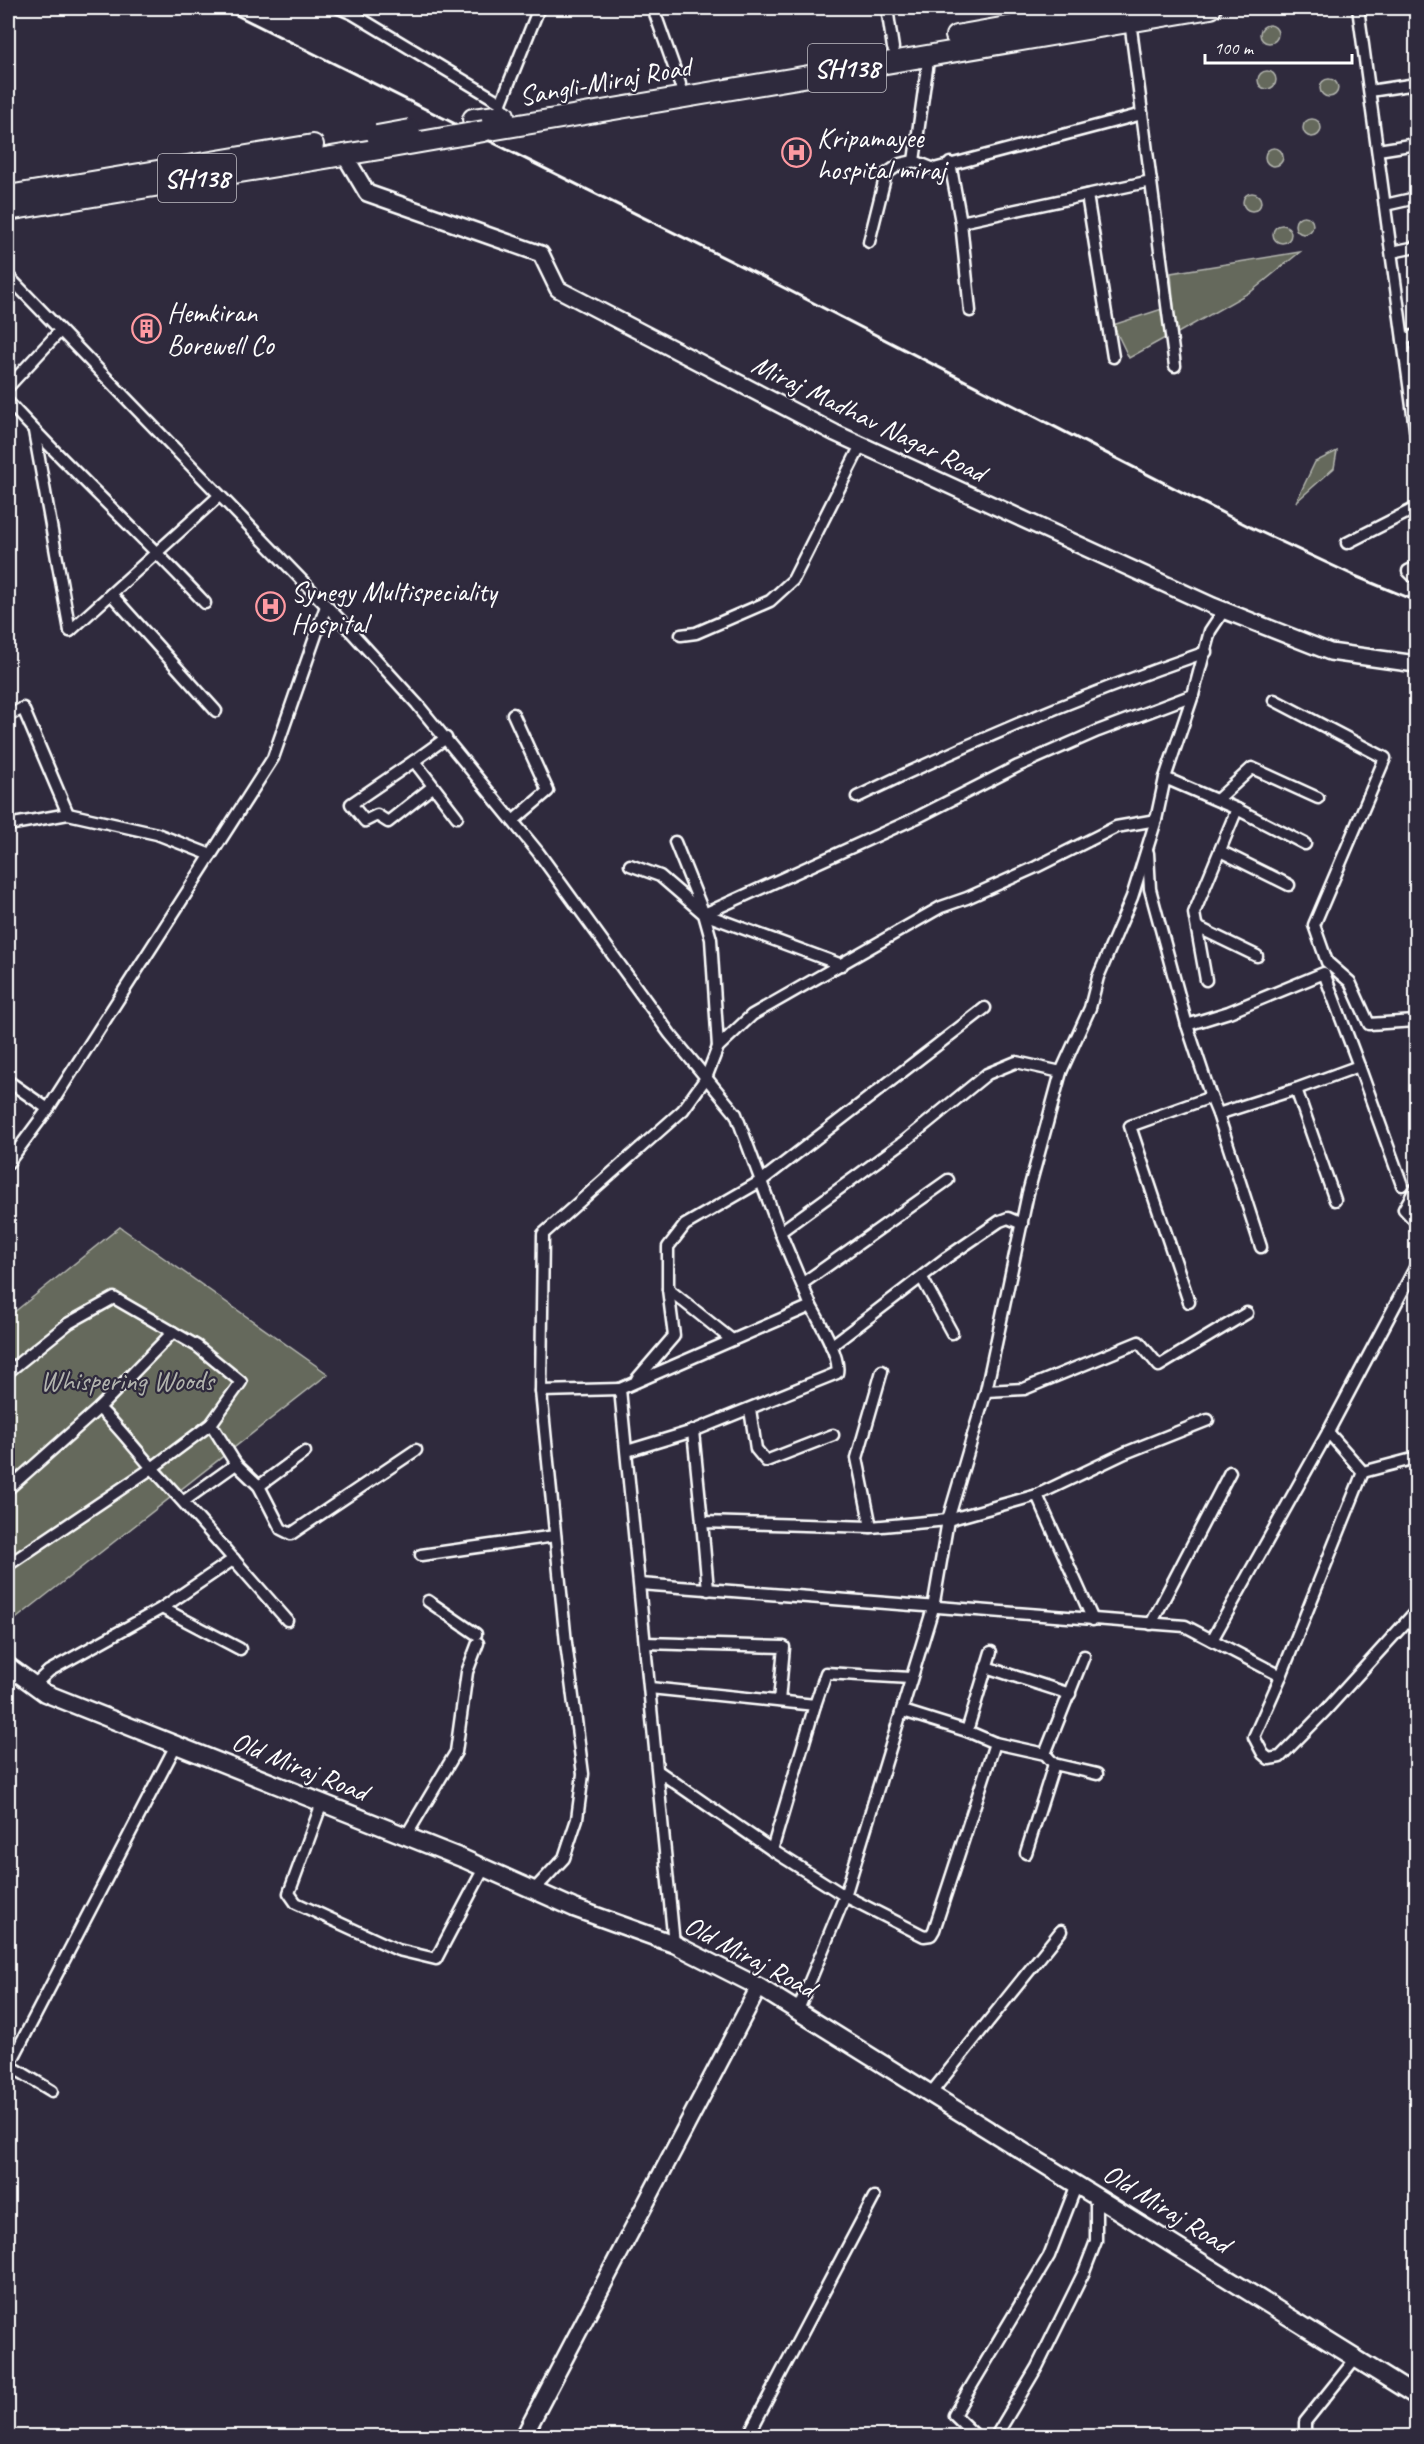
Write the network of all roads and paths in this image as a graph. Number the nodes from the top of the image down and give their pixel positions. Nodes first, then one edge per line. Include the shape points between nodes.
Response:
1 (339, 8) edge
2 (538, 8) edge
3 (653, 8) edge
4 (887, 8) edge
5 (1116, 8) edge
6 (1211, 8) edge
7 (1358, 8) edge
8 (1130, 21) junction
9 (893, 48) junction
10 (929, 54) junction
11 (680, 84) junction
12 (1416, 84) edge
13 (1370, 91) junction
14 (1142, 114) junction
15 (503, 115) junction
16 (377, 140) junction
17 (1416, 144) edge
18 (1378, 150) junction
19 (344, 154) junction
20 (914, 161) junction
21 (950, 163) junction
22 (1151, 181) junction
23 (1087, 195) junction
24 (8, 196) edge
25 (1416, 198) edge
26 (1385, 205) junction
27 (8, 210) edge
28 (961, 222) junction
29 (869, 242) dead end
30 (1416, 247) edge
31 (1392, 252) junction
32 (8, 276) edge
33 (970, 312) dead end
34 (60, 331) junction
35 (1416, 335) edge
36 (1403, 339) junction
37 (1113, 357) dead end
38 (1175, 366) dead end
39 (8, 387) edge
40 (8, 402) edge
41 (1416, 421) edge
42 (34, 431) junction
43 (1416, 436) edge
44 (861, 445) junction
45 (219, 496) junction
46 (1416, 508) edge
47 (1347, 543) dead end
48 (157, 552) junction
49 (1416, 567) edge
50 (1416, 579) edge
51 (111, 594) junction
52 (205, 603) dead end
53 (326, 606) junction
54 (1224, 610) junction
55 (681, 634) dead end
56 (1206, 652) junction
57 (1416, 664) edge
58 (1193, 695) junction
59 (1274, 700) dead end
60 (216, 711) dead end
61 (513, 714) dead end
62 (8, 716) edge
63 (446, 738) junction
64 (414, 760) junction
65 (1165, 778) junction
66 (431, 788) dead end
67 (857, 797) dead end
68 (1318, 798) dead end
69 (1217, 800) junction
70 (1238, 809) junction
71 (68, 814) junction
72 (457, 817) dead end
73 (1156, 820) junction
74 (513, 821) junction
75 (8, 825) edge
76 (675, 842) dead end
77 (1305, 844) dead end
78 (1147, 847) junction
79 (1220, 851) junction
80 (210, 855) junction
81 (630, 865) dead end
82 (1289, 885) dead end
83 (704, 914) junction
84 (1197, 927) junction
85 (1257, 956) dead end
86 (842, 964) junction
87 (1206, 981) dead end
88 (985, 1008) dead end
89 (1416, 1021) edge
90 (1187, 1025) junction
91 (718, 1047) junction
92 (1359, 1066) junction
93 (1061, 1072) junction
94 (706, 1077) junction
95 (8, 1081) edge
96 (1296, 1089) junction
97 (1211, 1097) junction
98 (48, 1109) junction
99 (1218, 1114) junction
100 (8, 1162) edge
101 (948, 1180) dead end
102 (761, 1181) junction
103 (1402, 1185) dead end
104 (1416, 1188) edge
105 (1335, 1200) dead end
106 (1416, 1222) edge
107 (1022, 1224) junction
108 (780, 1232) junction
109 (1261, 1247) dead end
110 (1416, 1266) edge
111 (922, 1278) junction
112 (803, 1283) junction
113 (668, 1289) junction
114 (1190, 1302) dead end
115 (811, 1306) junction
116 (1247, 1313) dead end
117 (173, 1332) junction
118 (952, 1333) dead end
119 (732, 1340) junction
120 (831, 1346) junction
121 (882, 1371) dead end
122 (8, 1372) edge
123 (632, 1384) junction
124 (620, 1389) junction
125 (541, 1391) junction
126 (986, 1391) junction
127 (99, 1408) junction
128 (750, 1409) junction
129 (1208, 1420) dead end
130 (211, 1424) junction
131 (693, 1431) junction
132 (1328, 1432) junction
133 (833, 1435) dead end
134 (416, 1450) dead end
135 (627, 1451) junction
136 (305, 1452) dead end
137 (1416, 1458) edge
138 (236, 1464) junction
139 (152, 1468) junction
140 (1230, 1472) dead end
141 (1363, 1472) junction
142 (259, 1486) junction
143 (8, 1489) edge
144 (1037, 1496) junction
145 (184, 1501) junction
146 (948, 1520) junction
147 (702, 1522) junction
148 (871, 1527) junction
149 (555, 1536) junction
150 (421, 1555) dead end
151 (234, 1559) junction
152 (8, 1565) edge
153 (640, 1584) junction
154 (708, 1590) junction
155 (428, 1601) dead end
156 (162, 1608) junction
157 (933, 1608) junction
158 (1416, 1611) edge
159 (287, 1620) dead end
160 (1094, 1620) junction
161 (1151, 1624) junction
162 (1212, 1640) junction
163 (645, 1642) junction
164 (240, 1649) dead end
165 (992, 1652) dead end
166 (1084, 1656) dead end
167 (8, 1666) edge
168 (986, 1667) junction
169 (1281, 1676) junction
170 (910, 1678) junction
171 (34, 1686) junction
172 (650, 1688) junction
173 (1070, 1694) junction
174 (779, 1701) junction
175 (814, 1705) junction
176 (903, 1711) junction
177 (967, 1731) junction
178 (995, 1743) junction
179 (176, 1745) junction
180 (1045, 1754) junction
181 (1054, 1764) junction
182 (658, 1771) junction
183 (1096, 1774) dead end
184 (322, 1803) junction
185 (406, 1836) junction
186 (772, 1850) junction
187 (1026, 1853) dead end
188 (484, 1868) junction
189 (534, 1890) junction
190 (845, 1896) junction
191 (1060, 1930) dead end
192 (674, 1944) junction
193 (759, 1987) junction
194 (798, 2010) junction
195 (8, 2067) edge
196 (52, 2091) dead end
197 (931, 2093) junction
198 (1077, 2184) junction
199 (1096, 2196) junction
200 (874, 2197) dead end
201 (1357, 2357) junction
202 (1416, 2396) edge
203 (524, 2436) edge
204 (748, 2436) edge
205 (976, 2436) edge
206 (996, 2436) edge
207 (1305, 2436) edge

1 - 15 street
2 - 15 street
3 - 11 street
4 - 9 street
5 - 9 highway, Sangli-Miraj Road
6 - 8 highway, Sangli-Miraj Road / SH138
7 - 13 street
8 - 10 highway, Sangli-Miraj Road / SH138
8 - 14 street
9 - 11 highway, Sangli-Miraj Road
10 - 15 highway, Sangli-Miraj Road / SH138
10 - 20 street
11 - 15 highway, Sangli-Miraj Road
12 - 13 street
13 - 18 street
14 - 21 street
14 - 22 street
15 - 16 highway, Sangli-Miraj Road / SH138, bridge via 478,125
16 - 19 highway, Sangli-Miraj Road / SH138
16 - 24 highway, Sangli-Miraj Road
17 - 18 street
18 - 26 street
19 - 27 highway, Sangli-Miraj Road / SH138
19 - 44 street, Miraj Madhav Nagar Road via 367,192 541,254 558,289
20 - 21 street via 934,169
20 - 29 street via 900,164 886,174
21 - 28 street
22 - 23 street
22 - 38 street
23 - 28 street
23 - 37 street
25 - 26 street
26 - 31 street
28 - 33 street
30 - 31 street
31 - 36 street
32 - 34 street
34 - 39 street
34 - 45 street
35 - 36 street
36 - 41 street
40 - 42 street
41 - 43 street
42 - 48 street
42 - 51 street via 70,631
44 - 54 street, Miraj Madhav Nagar Road
44 - 55 street via 793,580 770,601 696,633
45 - 48 street
45 - 53 street
46 - 47 street
48 - 51 street
48 - 52 street
49 - 50 street via 1408,572
51 - 60 street
53 - 63 street
53 - 80 street via 273,758
54 - 56 street via 1210,631
54 - 57 street, Miraj Madhav Nagar Road via 1330,652
56 - 58 street
56 - 67 street via 1103,690
58 - 65 street
58 - 83 street via 1018,766 916,818
59 - 89 street via 1385,758 1314,925 1327,962 1350,982 1369,1024
61 - 74 street via 548,791
62 - 71 street via 23,708
63 - 64 street
63 - 74 street
64 - 66 street via 351,804 365,821 377,815 388,822
64 - 72 street
65 - 69 street
65 - 73 street
68 - 69 street via 1252,768
69 - 70 street
70 - 77 street
70 - 79 street
71 - 75 street
71 - 80 street via 157,834
73 - 78 street
73 - 86 street via 1116,827 1036,867 941,907
74 - 94 street
76 - 83 street
78 - 90 street via 1150,889
78 - 93 street via 1089,1008
79 - 82 street
79 - 84 street via 1194,913
80 - 98 street
81 - 83 street via 660,876
83 - 86 street
83 - 91 street via 711,939
84 - 85 street
84 - 87 street
86 - 91 street via 752,1016
88 - 102 street
90 - 92 street via 1324,973
90 - 97 street
91 - 94 street
92 - 96 street
92 - 103 street
93 - 107 street
93 - 108 street via 1016,1062 987,1074 906,1140
94 - 102 street via 736,1114
94 - 125 street via 683,1110 543,1234
95 - 98 street
96 - 99 street
96 - 105 street
97 - 99 street
97 - 114 street via 1130,1126
98 - 100 street
99 - 109 street
101 - 112 street
102 - 108 street
102 - 113 street via 685,1225 668,1247
104 - 106 street via 1404,1209
107 - 111 street via 1008,1218 1000,1221
107 - 126 street
108 - 112 street
110 - 132 street
111 - 118 street
111 - 120 street
112 - 115 street
113 - 119 street
113 - 123 street via 674,1336
115 - 119 street
115 - 120 street
116 - 126 street via 1160,1366 1139,1342 1024,1389
117 - 122 street via 114,1298 69,1323
117 - 127 street
117 - 130 street via 241,1382
119 - 123 street
120 - 128 street via 837,1373
121 - 148 street via 857,1458
123 - 124 street
124 - 125 street
124 - 135 street
125 - 149 street
126 - 146 street
127 - 139 street
127 - 143 street
128 - 131 street
128 - 133 street via 756,1449 766,1461
129 - 144 street via 1125,1453
130 - 138 street
130 - 139 street
131 - 135 street
131 - 147 street
132 - 141 street
132 - 162 street
134 - 142 street via 291,1534 281,1529
135 - 153 street
136 - 142 street
137 - 141 street
138 - 142 street
138 - 145 street
139 - 145 street
139 - 152 street
140 - 161 street
141 - 169 street
144 - 146 street
144 - 160 street
145 - 151 street
146 - 148 street
146 - 157 street
147 - 148 street
147 - 154 street
149 - 150 street
149 - 189 street via 583,1774 577,1819 564,1858
151 - 156 street
151 - 159 street
153 - 154 street
153 - 163 street
154 - 157 street
155 - 185 street via 477,1638 467,1672 456,1752
156 - 164 street
156 - 171 street via 49,1671
157 - 160 street
157 - 170 street
158 - 169 street via 1280,1757 1269,1759 1254,1737
160 - 161 street
161 - 162 street via 1185,1626
162 - 169 street
163 - 172 street
163 - 174 street via 784,1647
165 - 168 street
166 - 173 street
167 - 171 main road, Old Miraj Road
168 - 173 street
168 - 177 street
170 - 175 street via 826,1673
170 - 176 street
171 - 179 main road, Old Miraj Road
172 - 174 street
172 - 182 street
173 - 180 street
174 - 175 street
175 - 186 street
176 - 177 street
176 - 190 street
177 - 178 street
178 - 180 street
178 - 190 street via 931,1935 924,1936
179 - 184 main road, Old Miraj Road
179 - 195 street
180 - 181 street
181 - 183 street
181 - 187 street
182 - 186 street
182 - 192 street
184 - 185 main road, Old Miraj Road
184 - 188 street via 289,1893 296,1903 398,1950 436,1959
185 - 188 main road, Old Miraj Road
186 - 190 street
188 - 189 main road, Old Miraj Road
189 - 192 main road, Old Miraj Road
190 - 194 street
191 - 197 street
192 - 193 main road, Old Miraj Road
193 - 194 main road, Old Miraj Road
193 - 203 street
194 - 197 main road, Old Miraj Road
195 - 196 street
197 - 198 main road, Old Miraj Road
198 - 199 main road, Old Miraj Road
198 - 205 street via 1049,2256 954,2415
199 - 201 main road, Old Miraj Road
199 - 206 street via 1096,2241 1084,2272 1037,2367
200 - 204 street
201 - 202 main road, Old Miraj Road
201 - 207 street via 1305,2422

